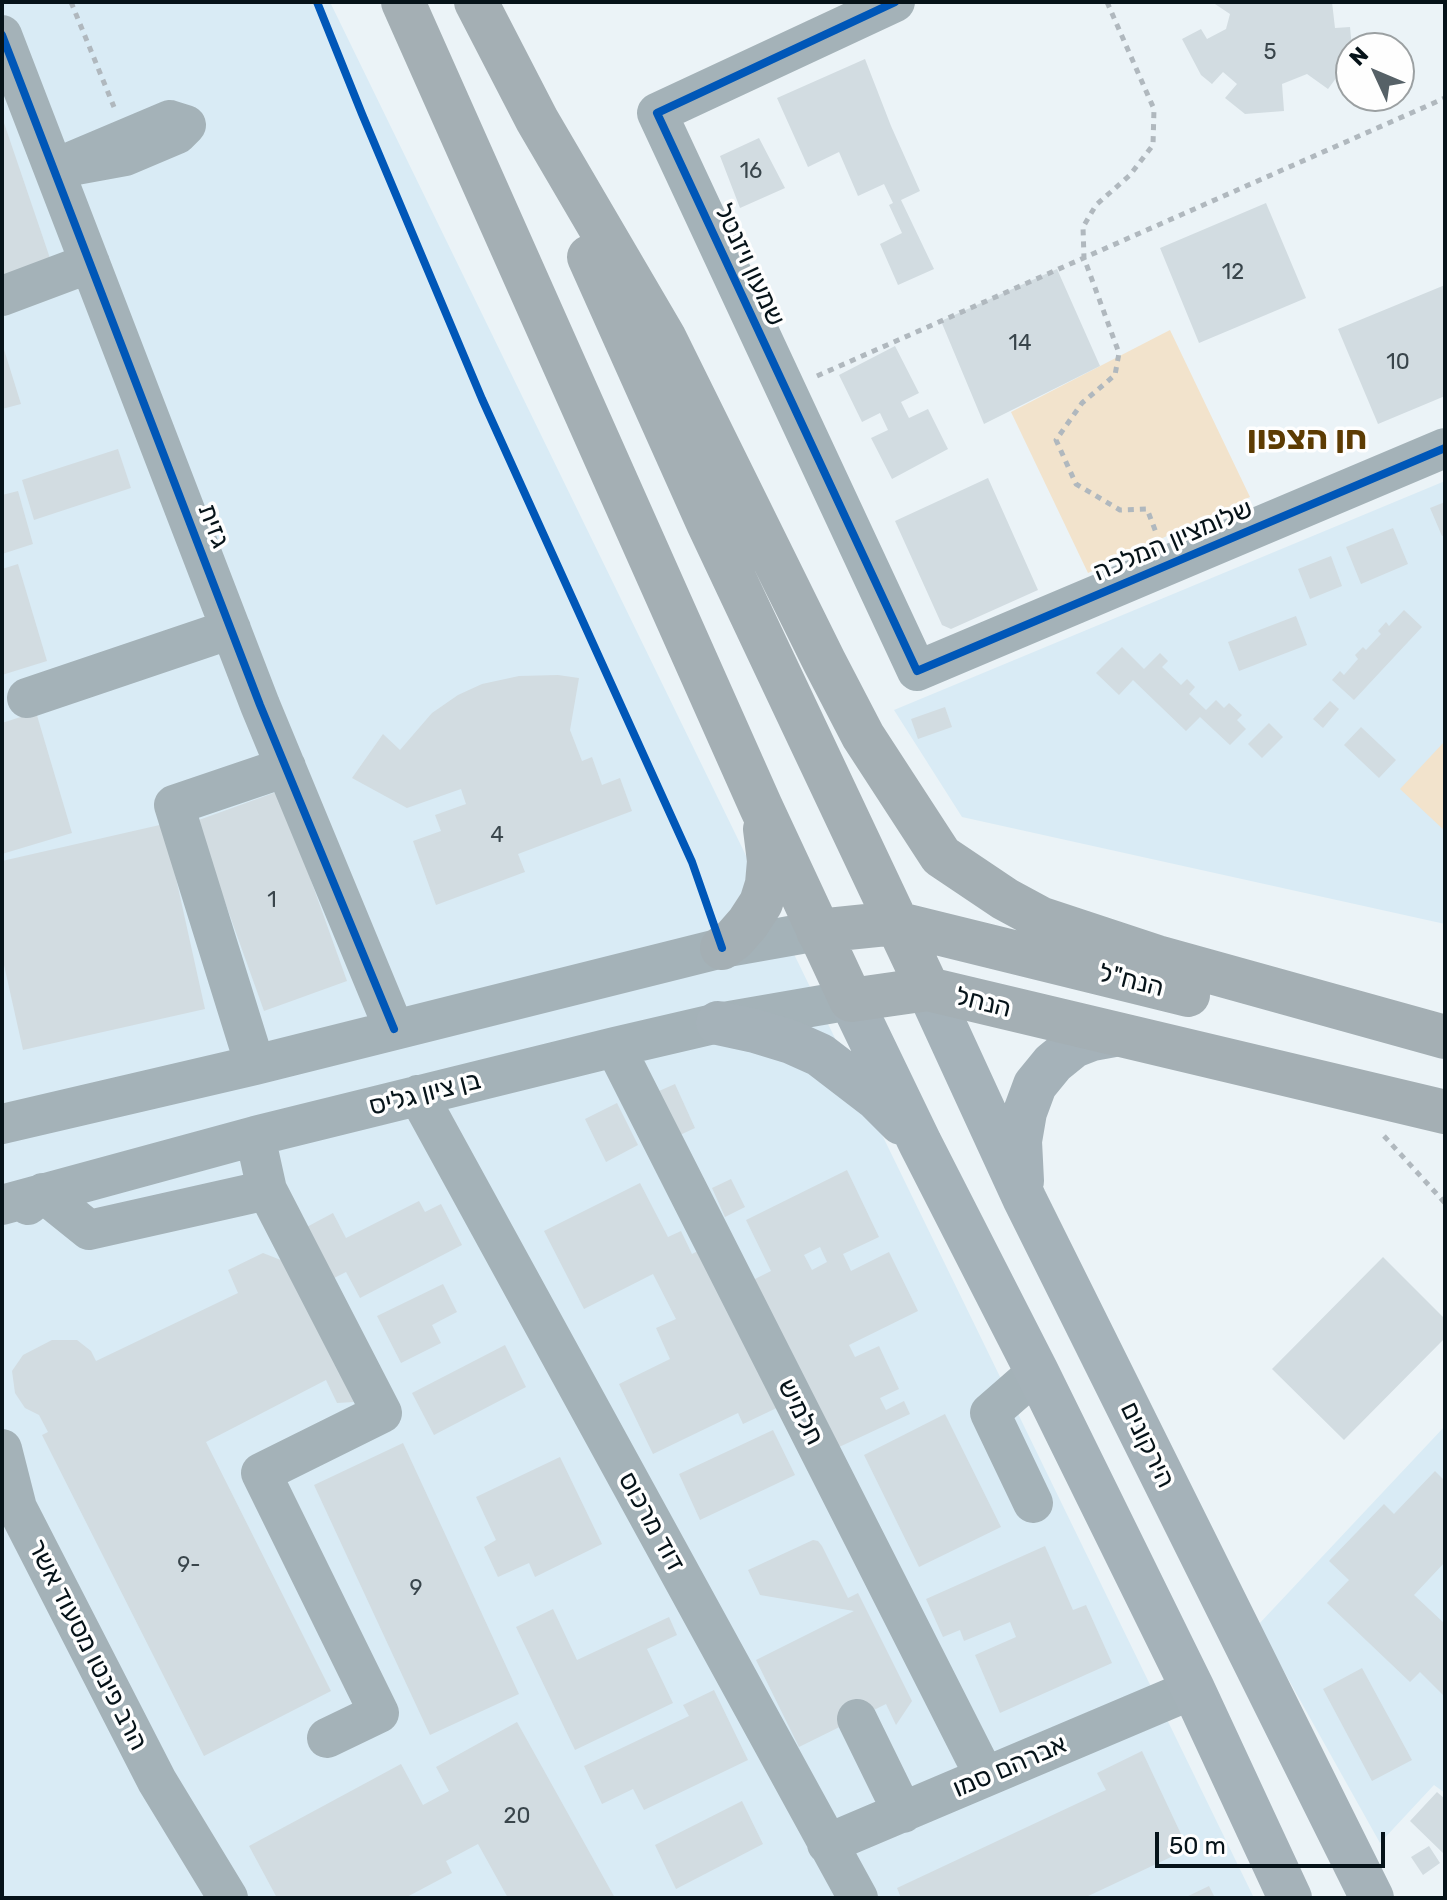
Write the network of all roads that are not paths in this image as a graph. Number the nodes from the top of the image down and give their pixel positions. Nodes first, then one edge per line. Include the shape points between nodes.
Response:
1 (403, 2) edge
2 (476, 2) edge
3 (895, 2) edge
4 (2, 35) edge
5 (537, 120) junction
6 (54, 169) junction
7 (90, 263) junction
8 (2, 296) edge
9 (1445, 448) edge
10 (231, 629) junction
11 (917, 671) joint
12 (27, 698) dead end
13 (286, 767) junction
14 (761, 807) junction
15 (896, 923) junction
16 (818, 931) junction
17 (722, 948) junction
18 (928, 989) junction
19 (851, 1000) junction
20 (718, 1023) junction
21 (394, 1029) junction
22 (1114, 1035) junction
23 (1445, 1037) edge
24 (615, 1047) junction
25 (1445, 1049) edge
26 (255, 1065) junction
27 (461, 1085) junction
28 (418, 1095) junction
29 (1445, 1112) edge
30 (10, 1121) edge
31 (255, 1136) junction
32 (920, 1143) junction
33 (446, 1145) junction
34 (267, 1190) junction
35 (43, 1193) junction
36 (1025, 1200) junction
37 (2, 1205) edge
38 (2, 1229) edge
39 (1037, 1372) junction
40 (2, 1449) edge
41 (9, 1500) edge
42 (1033, 1503) dead end
43 (1193, 1689) junction
44 (857, 1719) dead end
45 (327, 1738) dead end
46 (985, 1777) junction
47 (157, 1781) junction
48 (903, 1813) junction
49 (827, 1844) junction
50 (196, 1898) edge
51 (228, 1898) edge
52 (858, 1898) edge
53 (1290, 1898) edge
54 (1372, 1898) edge

1 - 14 highway
2 - 5 highway
3 - 11 street, שמעון ויזנטל via 657,113
4 - 6 street, גזית
5 - 15 highway via 571,218
5 - 23 highway via 664,337 863,736 941,856 1042,919 1157,957
6 - 6 street via 125,156 186,125 170,120
6 - 7 street, גזית
7 - 8 street
7 - 10 street, גזית
9 - 11 street, שלומציון המלכה
10 - 12 street
10 - 13 street, גזית
13 - 21 street, גזית
13 - 26 street via 174,805
14 - 16 highway
14 - 17 highway via 767,884 748,923
15 - 16 highway, הנח"ל
15 - 18 highway
15 - 25 highway, הנח"ל via 1263,1014
16 - 17 street
16 - 19 highway
17 - 21 street
18 - 19 highway, הנחל
18 - 22 highway, הנחל
18 - 36 main road, הירקונים
19 - 20 street, בן ציון גליס
19 - 32 main road
20 - 24 street, בן ציון גליס
20 - 32 main road via 820,1055 876,1098
21 - 26 street
22 - 29 highway
22 - 36 main road via 1074,1046 1035,1085 1020,1141
24 - 27 street, בן ציון גליס
24 - 46 street, חלמיש
26 - 30 street
27 - 28 street, בן ציון גליס
27 - 33 street
28 - 31 street, בן ציון גליס
28 - 33 street, דוד מרכוס
31 - 34 street
31 - 35 street, בן ציון גליס
32 - 39 main road
33 - 49 street, דוד מרכוס
34 - 35 street via 89,1230
34 - 45 street via 382,1413 261,1473 379,1713
35 - 37 street, בן ציון גליס
35 - 38 street
36 - 54 main road, הירקונים
39 - 42 street via 990,1413
39 - 43 main road
40 - 41 street, הרב פינטו מסעוד אשר
41 - 47 street, הרב פינטו מסעוד אשר
43 - 46 street, אברהם סמו
43 - 53 main road
44 - 48 street
46 - 48 street, אברהם סמו
47 - 50 street, הרב פינטו מסעוד אשר
47 - 51 street, הרב פינטו מסעוד אשר
48 - 49 street, אברהם סמו
49 - 52 street, דוד מרכוס

